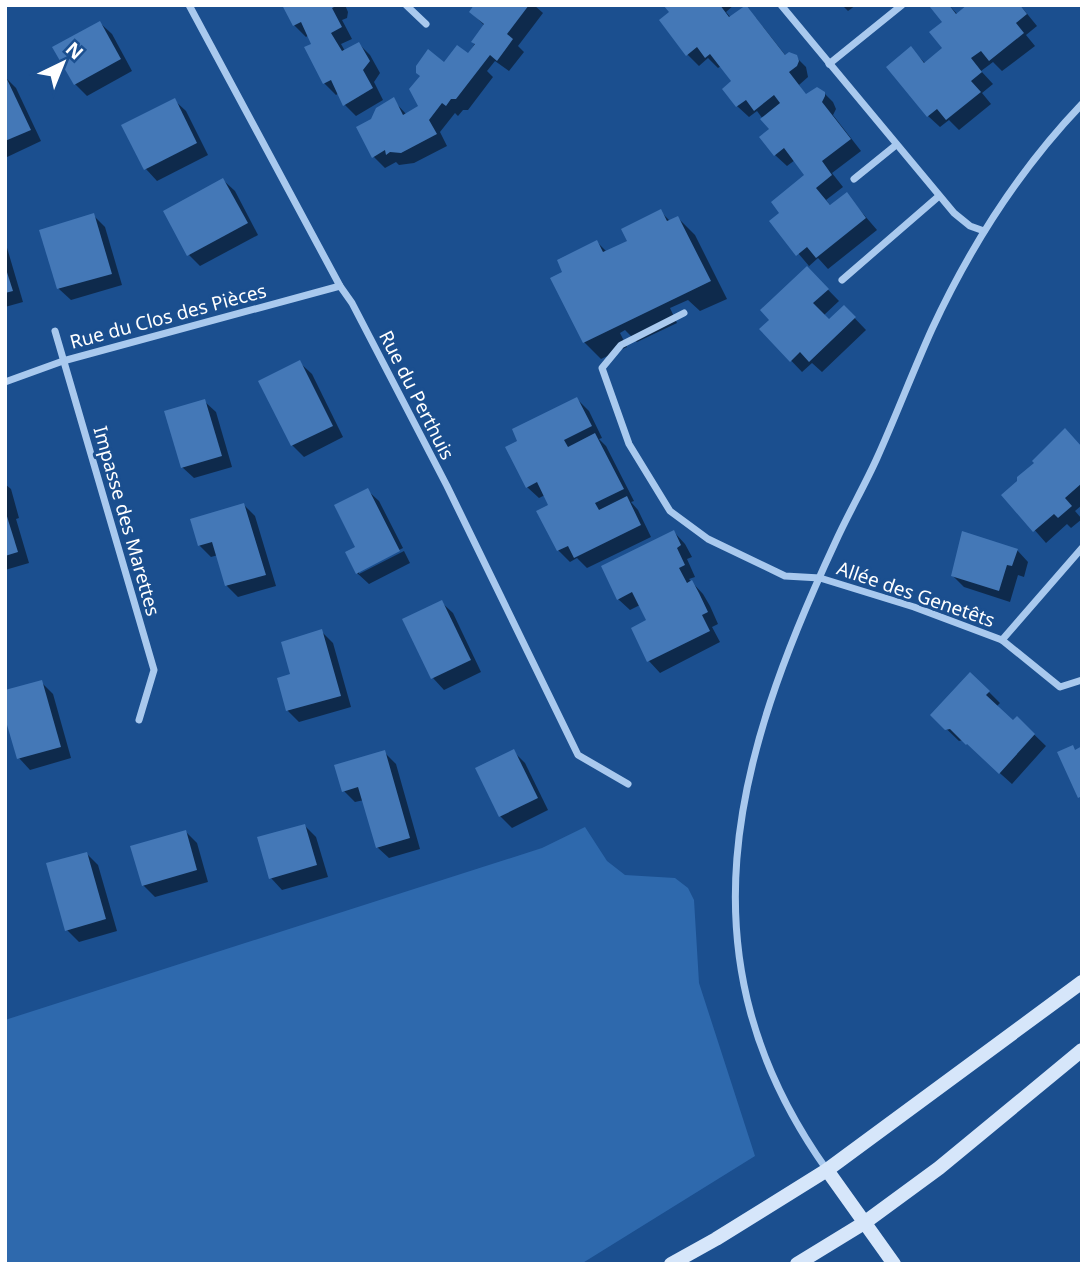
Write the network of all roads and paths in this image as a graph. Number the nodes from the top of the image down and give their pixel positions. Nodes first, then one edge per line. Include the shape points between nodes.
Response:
1 (189, 5) edge
2 (406, 5) edge
3 (780, 5) edge
4 (902, 5) edge
5 (426, 24) dead end
6 (829, 64) junction
7 (1082, 104) edge
8 (896, 145) junction
9 (854, 179) dead end
10 (939, 196) junction
11 (984, 232) junction
12 (842, 280) dead end
13 (340, 286) junction
14 (684, 313) dead end
15 (55, 331) dead end
16 (63, 361) junction
17 (5, 382) edge
18 (1082, 548) edge
19 (820, 578) junction
20 (1002, 640) junction
21 (1082, 680) edge
22 (139, 720) dead end
23 (628, 784) dead end
24 (1082, 982) edge
25 (1082, 1050) edge
26 (827, 1170) junction
27 (864, 1223) junction
28 (671, 1264) edge
29 (797, 1264) edge
30 (894, 1264) edge

1 - 13 street, Rue du Perthuis
2 - 5 street
3 - 6 street
4 - 6 street
6 - 8 street
7 - 11 street via 1000,204
8 - 9 street
8 - 10 street
10 - 11 street via 954,213
10 - 12 street
11 - 19 street via 934,325
13 - 16 street, Rue du Clos des Pièces
13 - 23 street, Rue du Perthuis via 447,486 578,755
14 - 19 street, Allée des Genetêts via 621,345 602,369 629,444 670,511 708,540 785,576
15 - 16 street, Impasse des Marettes
16 - 17 street, Rue du Clos des Pièces
16 - 22 street, Impasse des Marettes via 154,670
18 - 20 street, Allée des Genetêts
19 - 20 street, Allée des Genetêts
19 - 26 street via 771,698 748,777 738,840 735,914 745,996 770,1073 801,1133
20 - 21 street, Allée des Genetêts via 1060,687
24 - 26 main road
25 - 27 main road via 939,1168
26 - 27 main road
26 - 28 main road
27 - 29 main road
27 - 30 main road

